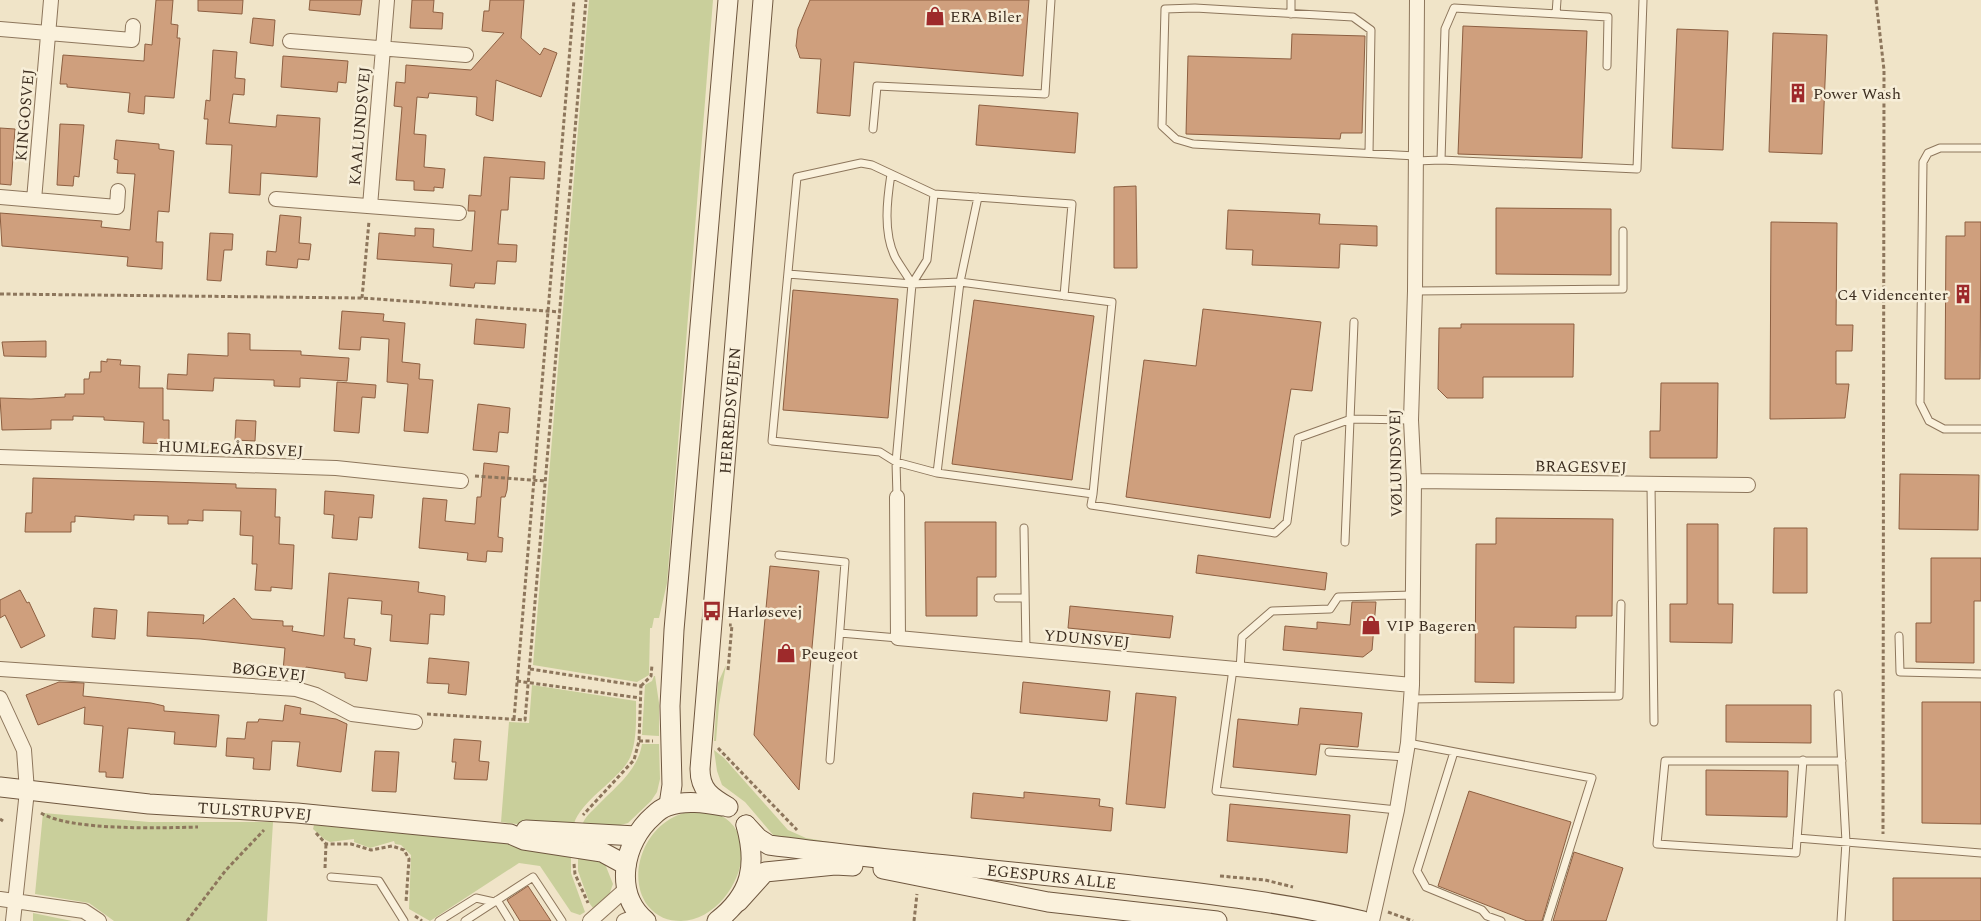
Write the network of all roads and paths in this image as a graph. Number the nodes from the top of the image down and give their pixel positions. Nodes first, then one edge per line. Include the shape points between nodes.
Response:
1 (51, 0) edge
2 (386, 0) edge
3 (574, 0) edge
4 (586, 0) edge
5 (728, 0) edge
6 (763, 0) edge
7 (1051, 0) edge
8 (1195, 0) edge
9 (1291, 0) edge
10 (1417, 0) edge
11 (1557, 0) edge
12 (1643, 0) edge
13 (1876, 0) edge
14 (1195, 8) junction
15 (1291, 14) junction
16 (1556, 14) junction
17 (133, 26) dead end
18 (0, 28) edge
19 (48, 33) junction
20 (290, 41) dead end
21 (383, 48) junction
22 (466, 55) dead end
23 (1607, 66) dead end
24 (873, 129) dead end
25 (1981, 148) edge
26 (1369, 153) junction
27 (1416, 159) junction
28 (1441, 160) junction
29 (891, 174) junction
30 (118, 191) dead end
31 (934, 194) junction
32 (0, 197) edge
33 (978, 197) junction
34 (276, 199) dead end
35 (34, 200) junction
36 (370, 206) junction
37 (459, 213) dead end
38 (1623, 231) dead end
39 (788, 274) junction
40 (960, 282) junction
41 (912, 284) junction
42 (1415, 292) junction
43 (0, 294) edge
44 (1064, 296) junction
45 (362, 298) junction
46 (548, 311) junction
47 (560, 312) junction
48 (1354, 322) dead end
49 (1351, 419) junction
50 (1411, 420) junction
51 (1981, 429) edge
52 (0, 458) edge
53 (896, 462) junction
54 (937, 473) junction
55 (534, 480) junction
56 (461, 481) joint
57 (546, 481) junction
58 (1414, 481) junction
59 (1651, 484) junction
60 (1748, 485) dead end
61 (1092, 494) junction
62 (897, 497) joint
63 (1024, 528) dead end
64 (1345, 542) dead end
65 (779, 555) dead end
66 (1413, 595) junction
67 (998, 598) dead end
68 (1025, 598) junction
69 (1621, 604) dead end
70 (840, 633) junction
71 (1899, 636) dead end
72 (898, 638) junction
73 (1026, 650) junction
74 (0, 668) edge
75 (1236, 669) junction
76 (530, 670) junction
77 (1981, 674) edge
78 (517, 681) junction
79 (529, 682) junction
80 (1411, 692) junction
81 (1838, 694) dead end
82 (0, 698) edge
83 (640, 698) junction
84 (514, 719) junction
85 (415, 722) joint
86 (1654, 722) dead end
87 (670, 740) junction
88 (639, 741) junction
89 (702, 743) junction
90 (1408, 743) junction
91 (1329, 752) dead end
92 (1454, 752) junction
93 (1406, 757) junction
94 (830, 760) dead end
95 (1803, 760) junction
96 (1842, 760) junction
97 (0, 788) edge
98 (27, 791) junction
99 (669, 806) junction
100 (728, 807) junction
101 (1398, 810) junction
102 (41, 813) dead end
103 (746, 825) junction
104 (205, 827) dead end
105 (265, 828) dead end
106 (311, 828) dead end
107 (802, 833) dead end
108 (636, 836) junction
109 (1797, 838) junction
110 (577, 839) junction
111 (1846, 842) junction
112 (326, 844) junction
113 (1883, 845) junction
114 (1981, 853) edge
115 (626, 865) junction
116 (1216, 875) dead end
117 (331, 877) joint
118 (918, 877) junction
119 (1294, 887) dead end
120 (626, 889) junction
121 (0, 899) edge
122 (16, 900) junction
123 (496, 901) junction
124 (738, 902) junction
125 (1401, 916) dead end
126 (592, 918) edge
127 (404, 920) edge
128 (640, 920) edge
129 (14, 921) edge
130 (99, 921) edge
131 (187, 921) edge
132 (439, 921) edge
133 (465, 921) edge
134 (510, 921) edge
135 (562, 921) edge
136 (717, 921) edge
137 (914, 921) edge
138 (1217, 921) edge
139 (1363, 921) edge
140 (1372, 921) edge
141 (1413, 921) edge
142 (1501, 921) edge
143 (1548, 921) edge
144 (1841, 921) edge

1 - 19 street, KINGOSVEJ
2 - 21 street, KAALUNDSVEJ
3 - 46 path
4 - 47 path
5 - 87 street via 674,630
6 - 89 street, HERREDSVEJEN
7 - 24 lane via 1045,94 877,86
8 - 14 lane
9 - 15 lane
10 - 27 street, VØLUNDSVEJ
11 - 16 lane
12 - 28 lane via 1636,169
13 - 113 path via 1884,70
14 - 15 lane
14 - 26 lane via 1164,9 1162,126 1176,139 1193,144
15 - 26 lane via 1353,17 1371,30
16 - 23 lane via 1608,17
16 - 28 lane via 1454,8 1445,29
17 - 19 street via 132,40
18 - 19 street
19 - 35 street, KINGOSVEJ
20 - 21 street, KAALUNDSVEJ
21 - 22 street, KAALUNDSVEJ
21 - 36 street, KAALUNDSVEJ
25 - 51 lane via 1940,148 1928,153 1923,162 1920,403 1929,421 1944,428
26 - 27 lane
27 - 28 lane
27 - 42 street, VØLUNDSVEJ
29 - 31 lane
29 - 39 lane via 861,163 797,177
29 - 41 lane via 887,199 889,231 894,256
30 - 35 street via 117,207
31 - 33 lane
31 - 41 lane via 927,260
32 - 35 street
33 - 40 lane
33 - 44 lane via 1072,204
34 - 36 street, KAALUNDSVEJ
36 - 37 street, KAALUNDSVEJ
36 - 45 path
38 - 42 lane via 1623,289
39 - 41 lane
39 - 53 lane via 772,441 880,452
40 - 41 lane
40 - 44 lane
40 - 54 lane
41 - 53 lane
42 - 50 street, VØLUNDSVEJ
43 - 45 path
44 - 61 lane via 1112,302
45 - 46 path
46 - 47 path
46 - 55 path
47 - 57 path
48 - 49 lane
49 - 50 lane
49 - 61 lane via 1298,438 1287,522 1275,533 1091,505
49 - 64 lane
50 - 58 street, VØLUNDSVEJ
52 - 56 street, HUMLEGÅRDSVEJ via 336,468
53 - 54 lane
53 - 62 lane
54 - 61 lane
55 - 56 path via 472,476
55 - 57 path
55 - 78 path
57 - 76 path
58 - 59 street, BRAGESVEJ
58 - 66 street, VØLUNDSVEJ
59 - 60 street, BRAGESVEJ
59 - 86 lane
62 - 72 street
63 - 68 lane
65 - 70 lane via 845,562
66 - 75 lane via 1338,597 1330,609 1272,611 1242,637
66 - 80 street, VØLUNDSVEJ
67 - 68 lane
68 - 73 lane
69 - 80 lane via 1619,696
70 - 72 lane
70 - 94 lane
71 - 77 lane via 1900,672
72 - 73 street, YDUNSVEJ
73 - 75 street, YDUNSVEJ
74 - 85 street, BØGEVEJ via 296,689 316,695 352,714
75 - 80 street, YDUNSVEJ
75 - 101 lane via 1216,791
76 - 79 path
76 - 83 path via 641,686
78 - 79 path
78 - 84 path
79 - 83 path
79 - 84 path via 525,720
80 - 90 street, VØLUNDSVEJ
81 - 96 lane
82 - 98 street via 24,750
83 - 88 path
84 - 85 path via 423,713
87 - 88 path
87 - 99 street via 672,785
88 - 110 path via 634,760 580,818
89 - 100 street, HERREDSVEJEN via 700,776 704,789 709,796
89 - 107 path via 712,744 724,752 789,824
90 - 92 lane
90 - 93 street, VØLUNDSVEJ
91 - 93 lane
92 - 142 lane via 1417,872 1426,887
92 - 143 lane via 1592,778
93 - 101 street, VØLUNDSVEJ
95 - 96 lane
95 - 109 lane
95 - 109 lane via 1665,761 1657,844 1796,852
96 - 111 lane
97 - 98 street, TULSTRUPVEJ
98 - 110 street, TULSTRUPVEJ via 510,834 528,829
98 - 122 street
99 - 100 street via 705,803
99 - 108 street via 646,822
100 - 103 street, EGESPURS ALLE via 740,815
101 - 140 street, VØLUNDSVEJ
102 - 104 path via 68,822 101,825
103 - 124 street via 752,846 752,865
103 - 139 street, EGESPURS ALLE via 769,845 1271,902
105 - 131 path via 226,870
106 - 112 path
108 - 110 street, TULSTRUPVEJ
108 - 115 street
109 - 111 lane
110 - 115 street, TULSTRUPVEJ
110 - 126 path via 575,874
111 - 113 lane
111 - 144 lane
112 - 117 path via 325,876
112 - 127 path via 351,844 366,851 398,846 408,855
113 - 114 lane
115 - 120 street
116 - 119 path via 1265,880
117 - 127 lane via 379,880
118 - 124 street, EGESPURS ALLE via 879,868 835,865 765,872
118 - 137 path
118 - 138 street, EGESPURS ALLE via 1048,902
120 - 126 street
120 - 128 street
121 - 122 street
122 - 129 street
122 - 130 street via 84,911
123 - 132 lane via 476,898
123 - 133 lane
123 - 134 lane
123 - 135 lane via 533,877
124 - 136 street, EGESPURS ALLE
125 - 141 path

